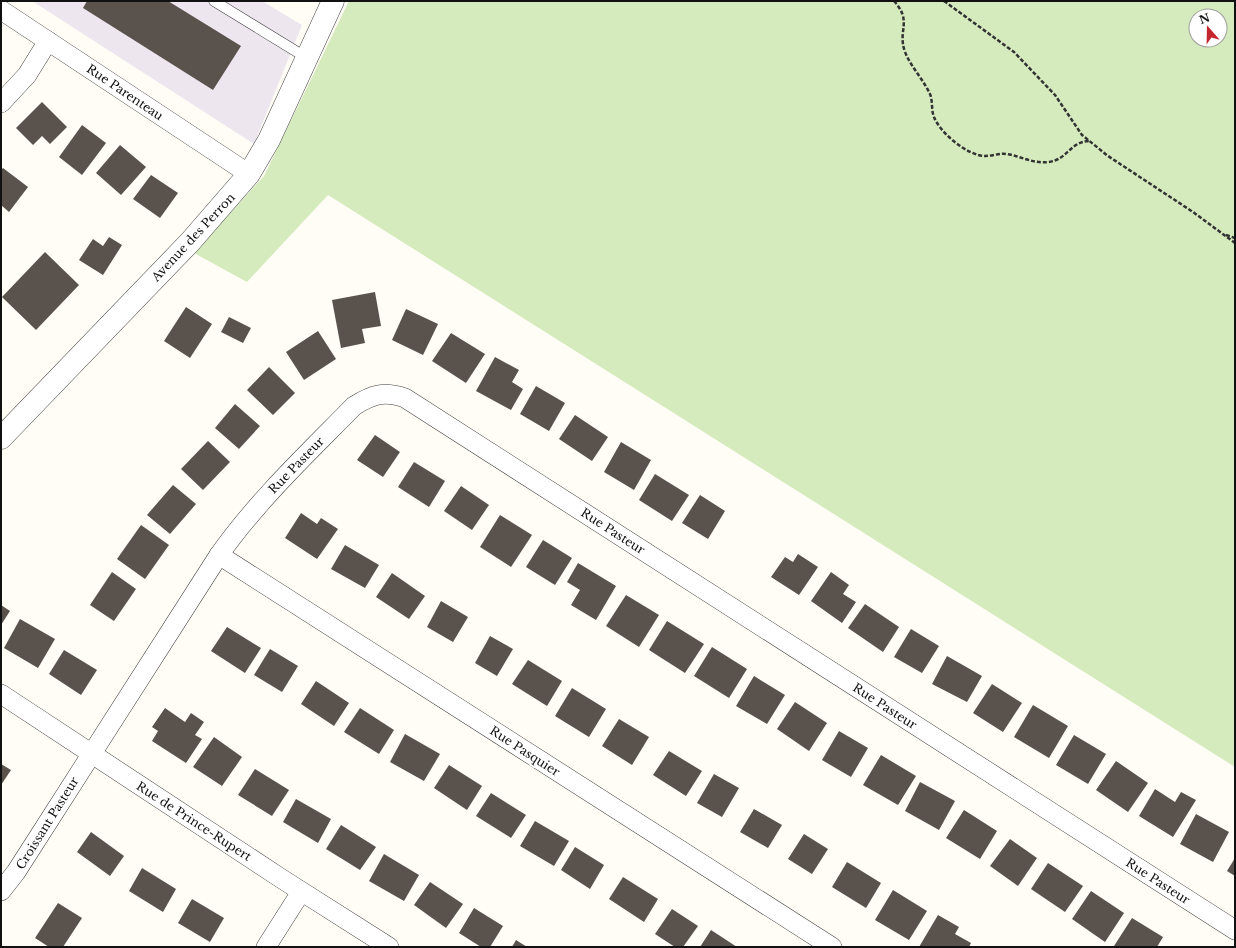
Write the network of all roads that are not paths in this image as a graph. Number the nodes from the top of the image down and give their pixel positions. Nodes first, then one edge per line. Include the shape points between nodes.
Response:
1 (214, 1) edge
2 (333, 1) edge
3 (1, 10) edge
4 (48, 41) junction
5 (307, 58) junction
6 (1, 103) edge
7 (249, 174) junction
8 (1, 438) edge
9 (219, 555) junction
10 (1, 694) edge
11 (91, 754) junction
12 (1, 891) edge
13 (301, 892) junction
14 (1235, 930) edge
15 (266, 947) edge
16 (389, 947) edge
17 (832, 947) edge

1 - 5 lane
2 - 5 street, Avenue des Perron
3 - 4 street, Rue Parenteau
4 - 6 street via 27,75
4 - 7 street, Rue Parenteau
5 - 7 street, Avenue des Perron via 269,140
7 - 8 street, Avenue des Perron via 190,242
9 - 11 street, Rue Pasteur
9 - 14 street, Rue Pasteur via 271,490 354,406 366,398 380,394 393,394 405,398
9 - 17 street, Rue Pasquier
10 - 11 street, Rue de Prince-Rupert
11 - 12 street, Croissant Pasteur via 16,872
11 - 13 street, Rue de Prince-Rupert
13 - 15 street
13 - 16 street, Rue de Prince-Rupert

